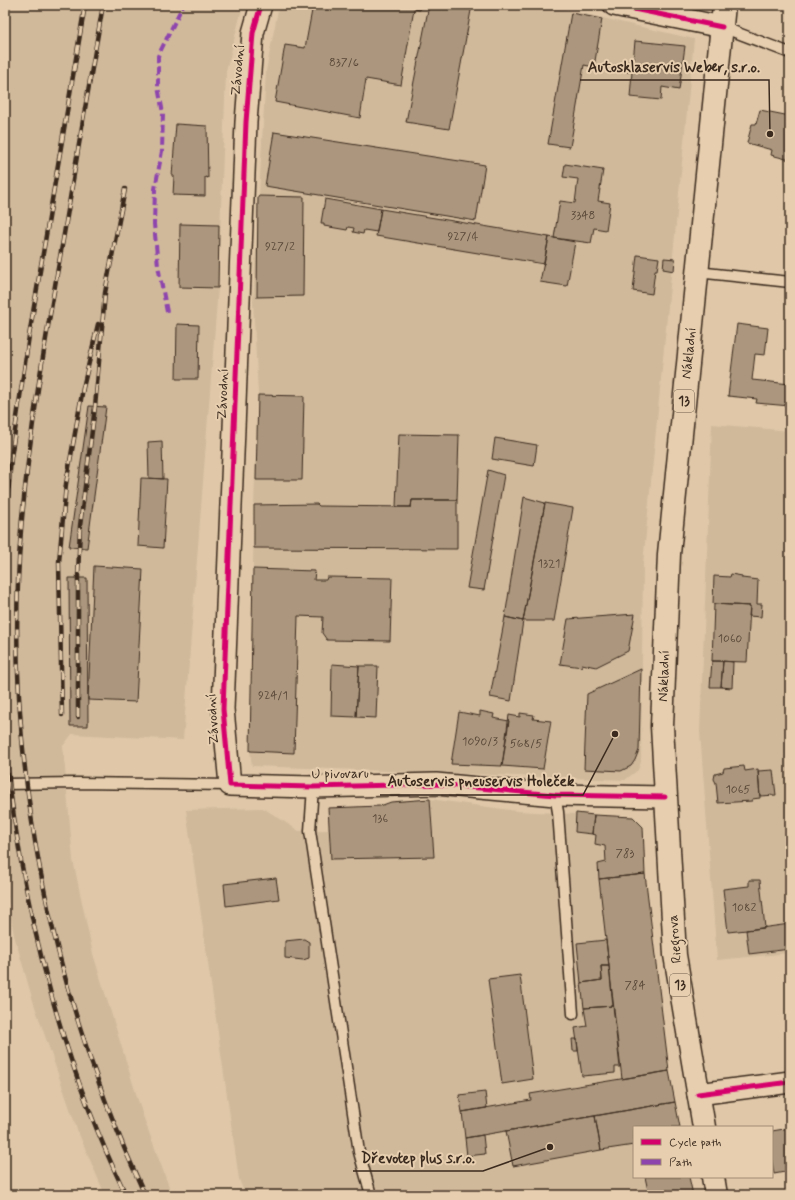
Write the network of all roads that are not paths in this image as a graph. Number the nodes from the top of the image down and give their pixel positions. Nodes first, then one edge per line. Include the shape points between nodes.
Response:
1 (261, 5) edge
2 (614, 5) edge
3 (724, 5) edge
4 (722, 27) junction
5 (790, 53) edge
6 (697, 272) junction
7 (790, 282) edge
8 (5, 784) edge
9 (230, 785) junction
10 (313, 787) junction
11 (555, 796) junction
12 (665, 798) junction
13 (573, 1014) dead end
14 (790, 1082) edge
15 (698, 1094) junction
16 (704, 1126) edge
17 (713, 1178) edge
18 (371, 1195) edge
19 (716, 1195) edge

1 - 9 street, Závodní via 253,33 246,122 223,708
2 - 4 street
3 - 4 main road, Nákladní / 13
4 - 5 lane
4 - 6 main road, Nákladní / 13
6 - 7 lane
6 - 12 main road, Nákladní / 13 via 669,554 662,726
8 - 9 lane, U pivovaru
9 - 10 street, U pivovaru
10 - 11 street, U pivovaru via 436,784
10 - 18 lane via 310,831 359,1152
11 - 12 street, U pivovaru
11 - 13 lane
12 - 15 main road, Riegrova / 13 via 675,955
14 - 15 street
15 - 16 main road, Riegrova / 13
17 - 19 main road

